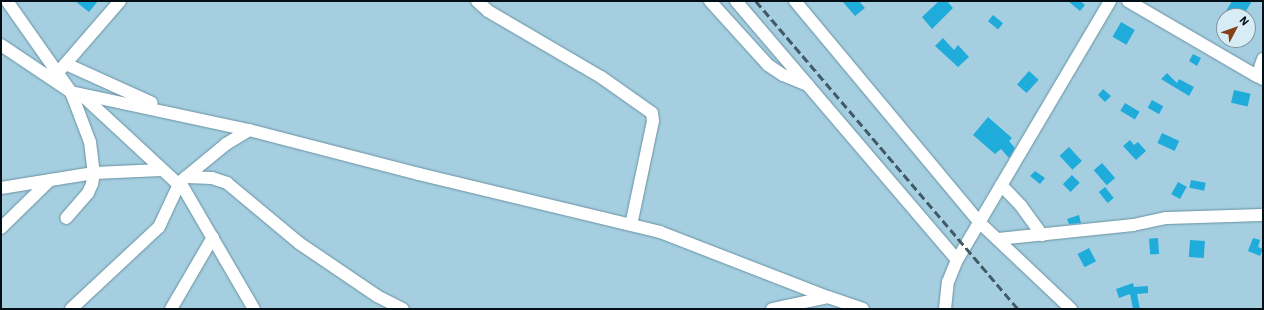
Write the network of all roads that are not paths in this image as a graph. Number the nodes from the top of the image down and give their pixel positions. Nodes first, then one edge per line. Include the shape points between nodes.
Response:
1 (7, 1) edge
2 (120, 1) edge
3 (477, 1) edge
4 (710, 1) edge
5 (736, 1) edge
6 (796, 1) edge
7 (1110, 1) edge
8 (1128, 1) edge
9 (1, 45) edge
10 (1263, 59) edge
11 (62, 68) junction
12 (1260, 78) edge
13 (809, 86) junction
14 (76, 94) junction
15 (172, 112) junction
16 (249, 130) junction
17 (161, 170) junction
18 (94, 173) junction
19 (50, 180) junction
20 (182, 182) junction
21 (1001, 185) junction
22 (1, 188) edge
23 (1263, 215) edge
24 (66, 218) dead end
25 (979, 222) junction
26 (631, 225) junction
27 (1, 228) edge
28 (1042, 235) junction
29 (213, 237) junction
30 (998, 239) junction
31 (956, 260) junction
32 (828, 297) junction
33 (71, 309) edge
34 (171, 309) edge
35 (254, 309) edge
36 (403, 309) edge
37 (772, 309) edge
38 (863, 309) edge
39 (945, 309) edge
40 (1071, 309) edge

1 - 11 street via 34,43
2 - 11 street
3 - 26 street via 488,11 601,77 652,113 653,121
4 - 13 street via 768,65 783,75
5 - 13 street
6 - 25 street
7 - 21 street
8 - 12 street
9 - 14 street
10 - 12 street
11 - 14 street
11 - 15 street
13 - 31 street
14 - 15 street
14 - 17 street
14 - 18 street via 90,142
15 - 16 street
16 - 20 street via 226,144
16 - 26 street
17 - 18 street
17 - 20 street
18 - 19 street
18 - 24 street via 88,193
19 - 22 street
19 - 27 street
20 - 29 street
20 - 33 street via 159,228
20 - 36 street via 212,178 227,182 299,243 377,296
21 - 25 street
21 - 28 street via 1021,206
23 - 28 street via 1166,218 1133,225
25 - 30 street
25 - 31 street
26 - 32 street via 660,232
28 - 30 street
29 - 34 street
29 - 35 street
30 - 40 street
31 - 39 street via 948,282
32 - 37 street
32 - 38 street

